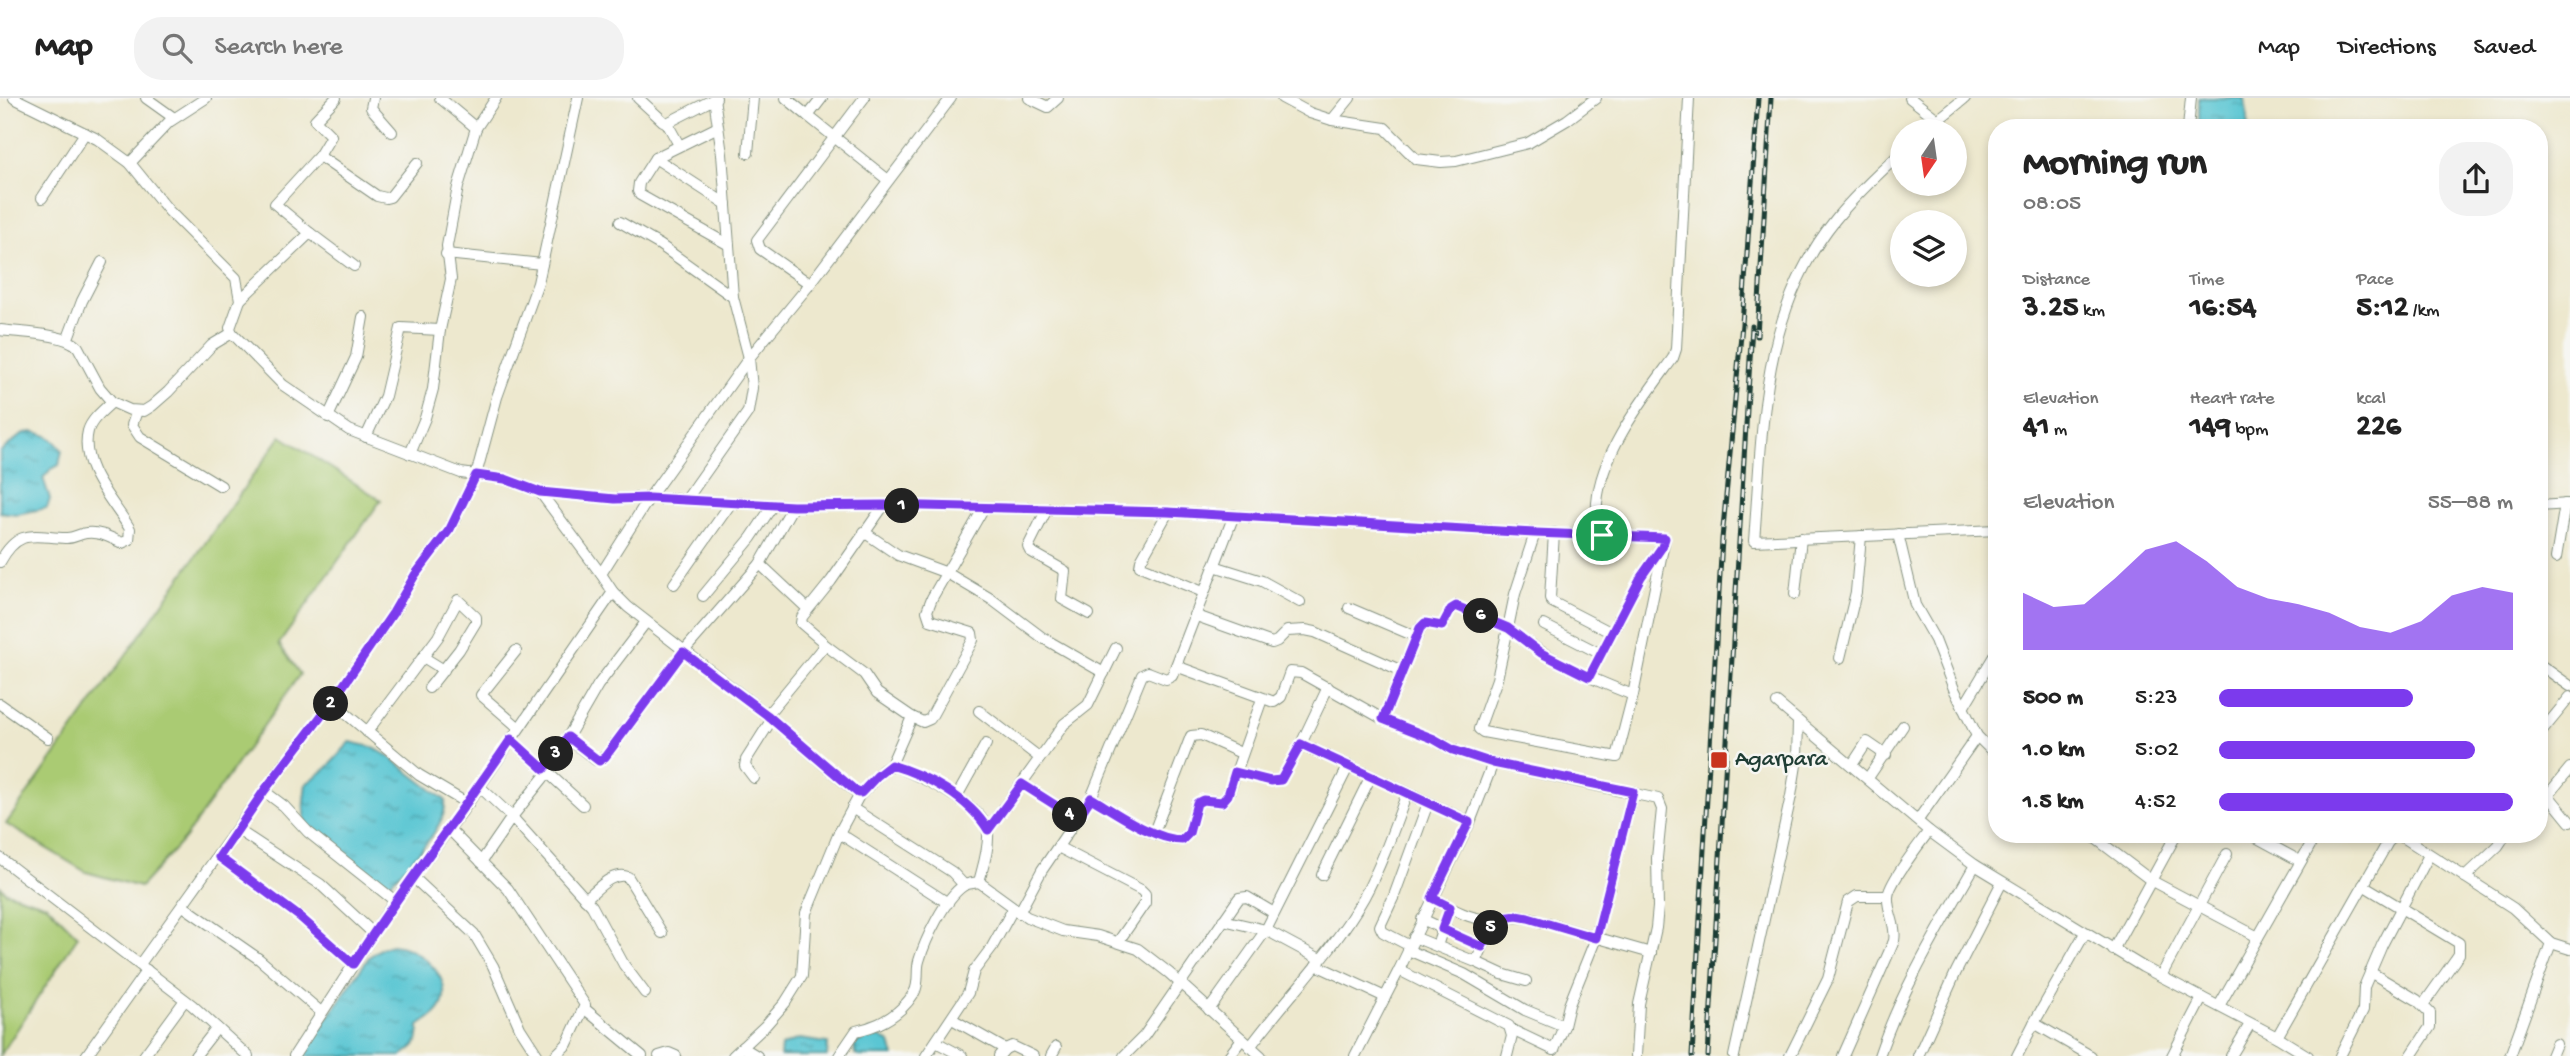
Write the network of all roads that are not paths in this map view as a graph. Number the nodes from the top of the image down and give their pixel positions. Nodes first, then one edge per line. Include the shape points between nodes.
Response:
1 (14, 98) edge
2 (146, 98) edge
3 (206, 98) edge
4 (336, 98) edge
5 (361, 98) edge
6 (440, 98) edge
7 (496, 98) edge
8 (578, 98) edge
9 (638, 98) edge
10 (715, 98) edge
11 (753, 98) edge
12 (786, 98) edge
13 (822, 98) edge
14 (864, 98) edge
15 (951, 98) edge
16 (1029, 98) edge
17 (1058, 98) edge
18 (1282, 98) edge
19 (1350, 98) edge
20 (1596, 98) edge
21 (1689, 98) edge
22 (1910, 98) edge
23 (1929, 98) edge
24 (1965, 98) edge
25 (2191, 98) edge
26 (371, 102) edge
27 (1926, 110) junction
28 (808, 116) junction
29 (174, 118) junction
30 (1937, 119) joint
31 (2189, 119) edge
32 (1332, 120) junction
33 (667, 123) junction
34 (718, 127) junction
35 (476, 128) junction
36 (392, 132) dead end
37 (85, 133) junction
38 (835, 137) junction
39 (679, 145) junction
40 (748, 153) dead end
41 (319, 156) junction
42 (655, 158) junction
43 (130, 163) junction
44 (417, 163) dead end
45 (1890, 164) edge
46 (888, 180) junction
47 (42, 198) dead end
48 (726, 204) junction
49 (620, 222) dead end
50 (310, 233) junction
51 (729, 245) junction
52 (446, 254) junction
53 (102, 261) dead end
54 (542, 264) junction
55 (354, 266) dead end
56 (810, 284) junction
57 (733, 297) junction
58 (240, 300) junction
59 (363, 317) dead end
60 (0, 330) edge
61 (440, 330) junction
62 (232, 332) junction
63 (68, 338) junction
64 (749, 358) junction
65 (112, 402) junction
66 (137, 411) junction
67 (328, 417) junction
68 (366, 437) junction
69 (410, 454) junction
70 (476, 475) junction
71 (221, 486) dead end
72 (540, 492) junction
73 (649, 498) junction
74 (686, 500) junction
75 (732, 503) junction
76 (2567, 504) edge
77 (773, 505) junction
78 (884, 505) junction
79 (2548, 505) edge
80 (793, 506) junction
81 (983, 509) junction
82 (1047, 509) junction
83 (1168, 512) junction
84 (1234, 515) junction
85 (1988, 530) edge
86 (864, 532) junction
87 (1535, 533) junction
88 (1554, 533) junction
89 (1898, 534) junction
90 (1602, 535) junction
91 (1861, 536) junction
92 (1801, 538) junction
93 (1663, 543) junction
94 (2, 555) edge
95 (2556, 558) dead end
96 (760, 564) junction
97 (1214, 566) junction
98 (947, 573) junction
99 (601, 574) junction
100 (674, 584) dead end
101 (613, 592) junction
102 (1203, 592) junction
103 (1796, 594) dead end
104 (703, 596) dead end
105 (1300, 602) dead end
106 (1349, 608) dead end
107 (808, 609) junction
108 (1088, 614) dead end
109 (1194, 615) junction
110 (646, 622) junction
111 (1544, 625) dead end
112 (1508, 628) junction
113 (1612, 633) junction
114 (1417, 637) junction
115 (824, 644) junction
116 (1116, 648) dead end
117 (516, 651) dead end
118 (683, 652) junction
119 (1601, 654) junction
120 (424, 657) junction
121 (1840, 658) dead end
122 (1176, 666) junction
123 (1988, 666) edge
124 (443, 670) junction
125 (2548, 670) edge
126 (1402, 671) junction
127 (1104, 673) junction
128 (1589, 677) junction
129 (2570, 686) edge
130 (1328, 687) junction
131 (429, 688) dead end
132 (1633, 695) junction
133 (2570, 697) edge
134 (1262, 699) junction
135 (332, 702) junction
136 (1777, 703) dead end
137 (0, 704) edge
138 (1962, 708) junction
139 (979, 711) dead end
140 (769, 717) junction
141 (912, 717) junction
142 (1383, 719) junction
143 (1798, 722) junction
144 (2548, 724) edge
145 (1903, 726) dead end
146 (518, 727) junction
147 (367, 732) junction
148 (1976, 736) junction
149 (48, 737) dead end
150 (568, 737) junction
151 (511, 739) junction
152 (986, 744) dead end
153 (1301, 744) junction
154 (1988, 747) edge
155 (1241, 753) junction
156 (1886, 755) junction
157 (1040, 758) junction
158 (1493, 763) junction
159 (891, 765) junction
160 (1852, 765) junction
161 (1348, 767) junction
162 (2570, 768) edge
163 (546, 771) junction
164 (1235, 772) junction
165 (754, 778) dead end
166 (1370, 778) junction
167 (1868, 778) junction
168 (1022, 784) junction
169 (479, 786) junction
170 (264, 791) junction
171 (1633, 792) junction
172 (1407, 793) junction
173 (860, 794) junction
174 (2548, 795) joint
175 (957, 796) junction
176 (1091, 798) junction
177 (1428, 803) junction
178 (468, 804) junction
179 (583, 805) dead end
180 (852, 808) junction
181 (512, 817) junction
182 (1077, 819) junction
183 (1918, 820) junction
184 (1469, 822) junction
185 (2570, 822) edge
186 (449, 829) junction
187 (238, 830) junction
188 (988, 830) junction
189 (1929, 831) junction
190 (1154, 832) junction
191 (839, 833) junction
192 (2104, 843) edge
193 (2172, 843) edge
194 (2267, 843) edge
195 (2311, 843) edge
196 (2388, 843) edge
197 (2411, 843) edge
198 (2500, 843) edge
199 (1058, 847) junction
200 (2227, 854) dead end
201 (2429, 856) junction
202 (219, 857) junction
203 (0, 858) edge
204 (2300, 861) junction
205 (481, 862) junction
206 (1975, 865) junction
207 (1322, 875) dead end
208 (413, 877) junction
209 (2465, 877) junction
210 (2152, 881) junction
211 (979, 882) junction
212 (2002, 882) junction
213 (964, 885) junction
214 (2363, 885) junction
215 (1887, 896) junction
216 (1432, 898) junction
217 (585, 899) junction
218 (395, 901) junction
219 (948, 903) junction
220 (183, 906) junction
221 (2198, 906) junction
222 (2401, 906) junction
223 (1450, 907) junction
224 (1016, 911) junction
225 (1275, 913) junction
226 (1422, 919) junction
227 (1495, 919) junction
228 (1223, 920) junction
229 (1442, 929) junction
230 (1266, 930) junction
231 (373, 933) junction
232 (662, 933) dead end
233 (2085, 933) junction
234 (2258, 937) junction
235 (1596, 938) junction
236 (1118, 942) junction
237 (2551, 943) junction
238 (1411, 944) junction
239 (1437, 946) junction
240 (1482, 947) junction
241 (2570, 949) edge
242 (2113, 950) junction
243 (1651, 953) junction
244 (1318, 962) junction
245 (1476, 962) junction
246 (353, 964) junction
247 (144, 967) junction
248 (1399, 970) junction
249 (2370, 972) junction
250 (2161, 976) junction
251 (1527, 981) dead end
252 (1179, 982) junction
253 (645, 993) dead end
254 (1385, 997) junction
255 (2202, 998) junction
256 (185, 1000) junction
257 (2423, 1005) junction
258 (2219, 1006) junction
259 (585, 1009) junction
260 (1209, 1010) junction
261 (321, 1012) junction
262 (952, 1019) junction
263 (2034, 1023) junction
264 (2250, 1024) junction
265 (1564, 1026) junction
266 (217, 1028) junction
267 (1512, 1030) junction
268 (2277, 1037) junction
269 (936, 1042) junction
270 (1246, 1043) junction
271 (2556, 1044) dead end
272 (742, 1047) junction
273 (1002, 1053) edge
274 (1553, 1053) edge
275 (2301, 1054) edge
276 (86, 1056) edge
277 (144, 1056) edge
278 (195, 1056) edge
279 (248, 1056) edge
280 (294, 1056) edge
281 (538, 1056) edge
282 (555, 1056) edge
283 (642, 1056) edge
284 (659, 1056) edge
285 (676, 1056) edge
286 (733, 1056) edge
287 (757, 1056) edge
288 (839, 1056) edge
289 (926, 1056) edge
290 (962, 1056) edge
291 (1033, 1056) edge
292 (1124, 1056) edge
293 (1229, 1056) edge
294 (1261, 1056) edge
295 (1355, 1056) edge
296 (1507, 1056) edge
297 (1636, 1056) edge
298 (1734, 1056) edge
299 (1790, 1056) edge
300 (1843, 1056) edge
301 (1879, 1056) edge
302 (1917, 1056) edge
303 (2017, 1056) edge
304 (2091, 1056) edge
305 (2172, 1056) edge
306 (2231, 1056) edge
307 (2340, 1056) edge
308 (2411, 1056) edge
309 (2510, 1056) edge
310 (2551, 1056) edge

1 - 37 street
2 - 29 street
3 - 29 street
4 - 41 street via 314,120 331,136
5 - 26 street
6 - 35 street
7 - 35 street
8 - 54 street
9 - 33 street
10 - 33 street
10 - 34 street
11 - 40 street
12 - 28 street
13 - 28 street
14 - 38 street
15 - 46 street
16 - 17 street via 1048,107
18 - 32 street
19 - 32 street
20 - 32 street via 1528,143 1456,161 1416,159 1385,128
21 - 90 street via 1676,349 1610,459 1597,499
22 - 27 street
23 - 27 street
24 - 30 street
25 - 31 street
26 - 36 street
27 - 30 street
28 - 38 street
29 - 43 street
33 - 39 street
34 - 39 street
34 - 48 street
35 - 52 street via 458,187
37 - 43 street
37 - 47 street
38 - 46 street
38 - 56 street via 757,240 760,249
39 - 42 street
41 - 44 street via 386,198
41 - 50 street via 275,204
42 - 48 street
42 - 51 street via 639,183 640,195
43 - 58 street via 169,211 236,278
45 - 92 street via 1821,239 1786,304 1774,345 1754,541
46 - 56 street
48 - 51 street
49 - 57 street via 660,244
50 - 55 street
50 - 58 street
51 - 57 street
52 - 54 street
52 - 61 street via 451,279
53 - 63 street
54 - 70 street
56 - 64 street
57 - 64 street
58 - 62 street
59 - 67 street via 356,357
60 - 63 street
61 - 68 street via 401,328 385,396
61 - 69 street via 433,388
62 - 66 street via 212,345 152,406
62 - 67 street via 284,384
63 - 65 street
64 - 73 street
64 - 74 street via 752,388 748,412
65 - 66 street
65 - 94 street via 88,430 87,448 97,482 130,530 129,540 122,543 89,532 65,538 37,534
66 - 71 street via 132,425 140,437
67 - 68 street
68 - 69 street
69 - 70 street
70 - 72 street via 505,479
70 - 135 street via 450,529
72 - 73 street
72 - 99 street
73 - 74 street
73 - 99 street
74 - 75 street
75 - 77 street
75 - 100 street
76 - 79 street
76 - 95 street
77 - 80 street
77 - 104 street
78 - 80 street
78 - 81 street
78 - 86 street
80 - 96 street
81 - 82 street
81 - 98 street
82 - 83 street
82 - 108 street via 1028,547 1065,570 1062,599
83 - 84 street
83 - 102 street via 1140,566
84 - 87 street
84 - 97 street
85 - 89 street
86 - 98 street via 906,559
86 - 107 street
87 - 88 street
87 - 112 street
88 - 90 street
88 - 113 street via 1552,602
89 - 91 street
89 - 138 street via 1915,605 1935,640
90 - 93 street
91 - 92 street
91 - 121 street via 1856,592
92 - 103 street
93 - 113 street
93 - 132 street
96 - 107 street
96 - 118 street
97 - 102 street
97 - 105 street via 1262,581
98 - 127 street
98 - 141 street via 927,616 972,633 973,640 930,719 923,722
99 - 101 street
101 - 110 street
101 - 146 street
102 - 109 street
106 - 114 street
107 - 115 street via 801,622
109 - 122 street
109 - 126 street via 1272,643 1287,631 1309,630
110 - 118 street
110 - 150 street via 598,685
111 - 119 street
112 - 114 street via 1456,606 1442,626 1425,623
112 - 128 street via 1541,653
112 - 132 street via 1497,679 1479,726 1483,732 1617,757
113 - 119 street
114 - 126 street
115 - 140 street
115 - 141 street via 864,674 877,694
116 - 127 street
117 - 146 street via 481,695
118 - 140 street
118 - 150 street via 605,757 596,760
119 - 128 street
120 - 124 street
120 - 124 street via 458,600 476,622
120 - 147 street
122 - 134 street
122 - 176 street via 1166,679 1148,672 1142,675
123 - 138 street
124 - 131 street
125 - 129 street
126 - 142 street
127 - 157 street via 1088,705 1064,724
128 - 132 street
130 - 134 street via 1295,671 1287,676 1278,701
130 - 142 street
130 - 153 street
133 - 144 street
134 - 155 street
135 - 147 street
135 - 170 street
136 - 143 street
137 - 149 street
138 - 148 street
139 - 157 street
140 - 165 street via 746,760
140 - 173 street
141 - 159 street
142 - 158 street
143 - 160 street
143 - 298 street via 1791,796
145 - 156 street
146 - 151 street
147 - 178 street via 419,775
148 - 154 street
148 - 183 street
150 - 163 street
151 - 163 street
151 - 169 street
152 - 175 street
153 - 161 street
153 - 164 street via 1281,780
155 - 164 street
155 - 190 street via 1201,735 1191,736
156 - 160 street via 1867,742
156 - 167 street
157 - 168 street
158 - 171 street
158 - 184 street
159 - 173 street
159 - 175 street
160 - 167 street
161 - 166 street
161 - 225 street
162 - 174 street
163 - 179 street
163 - 181 street
164 - 190 street via 1222,802 1197,803 1186,838 1177,840
166 - 172 street
166 - 207 street
167 - 183 street
168 - 182 street
168 - 188 street
169 - 178 street
169 - 181 street
170 - 187 street
170 - 218 street
171 - 235 street
171 - 243 street via 1661,803 1658,907
172 - 177 street
172 - 244 street via 1363,900
173 - 180 street
174 - 185 street
175 - 188 street
176 - 182 street
176 - 190 street
177 - 184 street
177 - 238 street via 1380,926 1382,932
178 - 186 street
180 - 191 street
180 - 213 street via 952,872
181 - 205 street
181 - 217 street
182 - 199 street
183 - 189 street
184 - 216 street
186 - 205 street
186 - 208 street
187 - 202 street
187 - 231 street via 320,884
188 - 211 street
189 - 206 street
189 - 215 street
191 - 219 street
191 - 272 street via 806,913 803,976 778,1011
192 - 210 street
193 - 210 street
194 - 204 street
195 - 204 street
196 - 214 street
197 - 201 street
198 - 209 street
199 - 224 street
199 - 236 street via 1145,894 1145,903
200 - 221 street
201 - 209 street
201 - 222 street
202 - 220 street
202 - 246 street via 300,917
203 - 247 street
204 - 234 street
205 - 259 street via 508,889
206 - 212 street
206 - 301 street via 1905,991
208 - 218 street
208 - 281 street via 474,934
209 - 237 street via 2513,908
210 - 221 street
210 - 242 street
211 - 213 street
211 - 224 street
212 - 233 street
212 - 302 street
213 - 219 street
214 - 222 street
214 - 268 street
215 - 299 street via 1857,896 1848,902 1828,978
215 - 300 street via 1894,941
216 - 223 street
216 - 226 street
217 - 232 street via 614,876 628,877
217 - 253 street
218 - 231 street
219 - 288 street via 925,943 916,991 898,1012 874,1027 856,1031
220 - 247 street
220 - 261 street via 259,959
221 - 234 street
221 - 250 street
222 - 249 street
222 - 257 street via 2452,938 2460,948
223 - 227 street via 1477,918
223 - 229 street
224 - 236 street via 1063,931
224 - 262 street via 974,971 968,993
225 - 228 street via 1242,897
225 - 230 street
226 - 229 street
226 - 238 street
227 - 235 street via 1528,918
227 - 240 street
228 - 230 street
228 - 252 street
229 - 239 street
229 - 240 street
230 - 244 street
230 - 260 street
231 - 246 street
233 - 242 street
233 - 263 street
234 - 258 street
235 - 243 street
235 - 265 street
236 - 252 street via 1138,948
237 - 241 street
237 - 309 street
238 - 239 street
238 - 248 street
238 - 265 street via 1525,1010
239 - 245 street
240 - 245 street
242 - 250 street
243 - 297 street via 1639,1003
244 - 254 street
244 - 270 street
245 - 251 street
246 - 261 street
247 - 256 street
247 - 276 street
248 - 254 street
248 - 267 street
249 - 257 street
249 - 307 street via 2363,1010
250 - 255 street
252 - 260 street
252 - 292 street via 1144,1036
254 - 295 street
255 - 258 street
255 - 305 street
256 - 266 street
256 - 277 street
257 - 308 street via 2430,1013 2430,1027
258 - 264 street
259 - 282 street via 567,1044
259 - 283 street
260 - 270 street
261 - 280 street
262 - 269 street
262 - 273 street
263 - 303 street
263 - 304 street
264 - 268 street
264 - 306 street
265 - 274 street
266 - 278 street
266 - 279 street
267 - 274 street
267 - 296 street
268 - 275 street
269 - 289 street
269 - 290 street
270 - 293 street
270 - 294 street
271 - 310 street
272 - 286 street
272 - 287 street
273 - 291 street via 1012,1046
284 - 285 street

